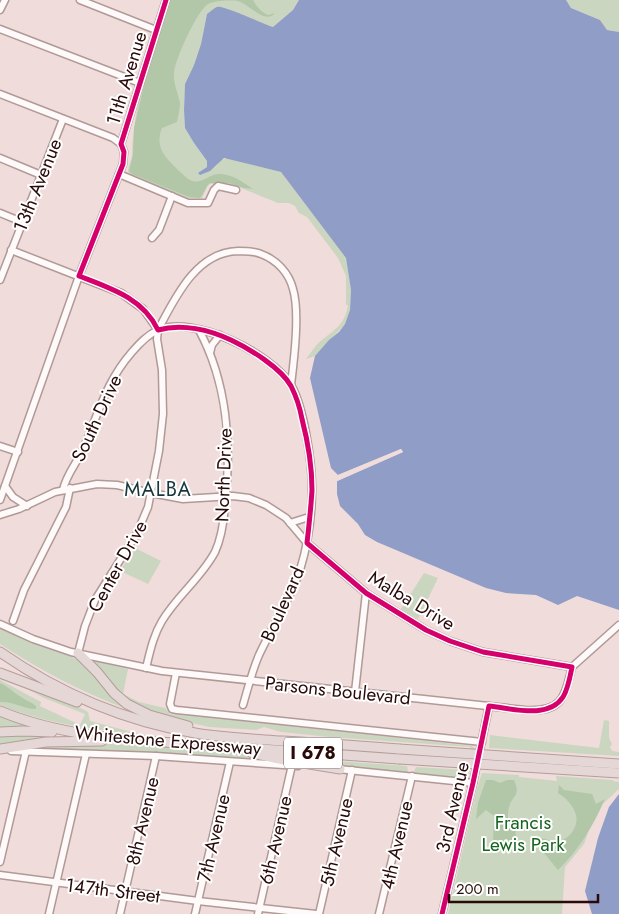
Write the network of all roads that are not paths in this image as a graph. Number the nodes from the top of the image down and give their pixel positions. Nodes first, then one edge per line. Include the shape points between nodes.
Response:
1 (4, 0) edge
2 (80, 0) edge
3 (166, 0) edge
4 (0, 10) edge
5 (0, 29) edge
6 (156, 30) junction
7 (140, 83) junction
8 (0, 94) edge
9 (63, 119) junction
10 (121, 144) junction
11 (0, 158) edge
12 (120, 174) junction
13 (41, 175) junction
14 (236, 190) dead end
15 (172, 196) junction
16 (0, 213) edge
17 (22, 222) junction
18 (152, 238) dead end
19 (11, 250) junction
20 (80, 276) junction
21 (0, 278) edge
22 (158, 330) junction
23 (199, 330) junction
24 (220, 335) junction
25 (210, 353) junction
26 (291, 385) junction
27 (0, 446) edge
28 (18, 452) junction
29 (6, 486) junction
30 (66, 489) junction
31 (151, 493) junction
32 (226, 496) junction
33 (0, 500) edge
34 (27, 506) junction
35 (0, 515) edge
36 (309, 517) junction
37 (290, 523) junction
38 (308, 543) junction
39 (366, 592) junction
40 (13, 621) dead end
41 (0, 624) edge
42 (619, 625) edge
43 (0, 652) edge
44 (78, 653) junction
45 (146, 668) junction
46 (572, 668) junction
47 (0, 673) edge
48 (176, 673) junction
49 (250, 680) junction
50 (355, 692) junction
51 (243, 705) dead end
52 (489, 706) junction
53 (0, 711) edge
54 (145, 722) junction
55 (0, 732) edge
56 (92, 735) junction
57 (256, 739) junction
58 (146, 741) junction
59 (482, 742) junction
60 (227, 746) junction
61 (0, 750) edge
62 (26, 751) junction
63 (86, 754) junction
64 (156, 756) junction
65 (230, 762) junction
66 (619, 764) edge
67 (292, 765) junction
68 (340, 769) junction
69 (352, 770) junction
70 (619, 773) edge
71 (412, 776) junction
72 (473, 783) junction
73 (0, 862) edge
74 (0, 874) edge
75 (57, 883) junction
76 (126, 891) junction
77 (198, 901) junction
78 (258, 911) edge
79 (49, 914) edge
80 (120, 914) edge
81 (195, 914) edge
82 (317, 914) edge
83 (379, 914) edge
84 (442, 914) edge

1 - 4 street
2 - 6 street
3 - 6 street, 11th Avenue
5 - 7 street
6 - 7 street, 11th Avenue
7 - 10 street, 11th Avenue
8 - 9 street
9 - 10 street
9 - 13 street, 13th Avenue
10 - 12 street, 11th Avenue via 124,155
11 - 13 street
12 - 15 street
12 - 20 street, 11th Avenue
13 - 17 street, 13th Avenue
14 - 15 street via 218,186 208,202 188,202
15 - 18 street via 159,230
16 - 17 street
17 - 19 street, 13th Avenue
19 - 20 street
19 - 21 street, 13th Avenue
20 - 22 street via 127,297 148,314
20 - 28 street, 11th Avenue
22 - 23 street, Boulevard via 177,327
22 - 26 street via 184,286 214,257 240,251 265,255 283,269 296,300
22 - 30 street, South Drive via 136,348 112,379 84,449 67,479
22 - 31 street, Center Drive via 162,414
23 - 24 street, Boulevard
23 - 25 street, North Drive
24 - 25 street
24 - 26 street, Boulevard via 263,359
25 - 32 street, North Drive via 225,412
26 - 36 street, Boulevard via 301,414 309,456 312,489
27 - 28 street
28 - 29 street, 11th Avenue
29 - 33 street, 11th Avenue
29 - 34 street via 13,498
30 - 31 street, Malba Drive via 106,484
30 - 34 street, Malba Drive
30 - 40 street, South Drive via 66,507 24,590
31 - 32 street, Malba Drive via 193,499
31 - 44 street, Center Drive via 139,529 91,610
32 - 37 street, Malba Drive via 258,501
32 - 45 street, North Drive via 215,552 162,621
34 - 35 street, Malba Drive
36 - 37 street
36 - 38 street, Boulevard
37 - 38 street, Malba Drive
38 - 39 street, Malba Drive
38 - 49 street, Boulevard via 293,587
39 - 46 street, Malba Drive via 426,630 464,646 490,654
39 - 50 street
41 - 44 street, Parsons Boulevard via 41,642
42 - 46 street
43 - 54 highway, Whitestone Expressway / I 678 via 68,692
44 - 45 street, Parsons Boulevard
44 - 57 highway via 117,696 137,710 181,724
45 - 48 street, Parsons Boulevard
46 - 52 street, Parsons Boulevard via 564,696 553,707 540,711
47 - 54 highway via 92,708
48 - 49 street, Parsons Boulevard
48 - 59 street via 170,702 172,708 179,711
49 - 50 street, Parsons Boulevard
49 - 51 street, Boulevard
50 - 52 street, Parsons Boulevard
52 - 59 street, 3rd Avenue
53 - 56 highway, Whitestone Expressway / I 678 via 37,724
54 - 57 highway, Whitestone Expressway / I 678 via 198,733
55 - 56 highway via 34,730
56 - 58 highway, Whitestone Expressway / I 678
57 - 66 highway, Whitestone Expressway / I 678, bridge
58 - 60 highway, Whitestone Expressway / I 678
58 - 61 highway via 54,741
59 - 72 street, 3rd Avenue
60 - 68 highway
60 - 70 highway, Whitestone Expressway / I 678, bridge
61 - 62 street
62 - 63 street
62 - 73 street
63 - 64 street
63 - 75 street
64 - 65 street
64 - 76 street, 8th Avenue
65 - 67 street
65 - 77 street, 7th Avenue
67 - 68 street
67 - 78 street, 6th Avenue
68 - 69 street
69 - 71 street
69 - 82 street, 5th Avenue
71 - 72 street
71 - 83 street, 4th Avenue
72 - 84 street, 3rd Avenue
74 - 75 street, 147th Street
75 - 76 street, 147th Street
75 - 79 street
76 - 77 street, 147th Street
76 - 80 street, 8th Avenue
77 - 78 street, 147th Street
77 - 81 street, 7th Avenue
78 - 82 street, 147th Street

